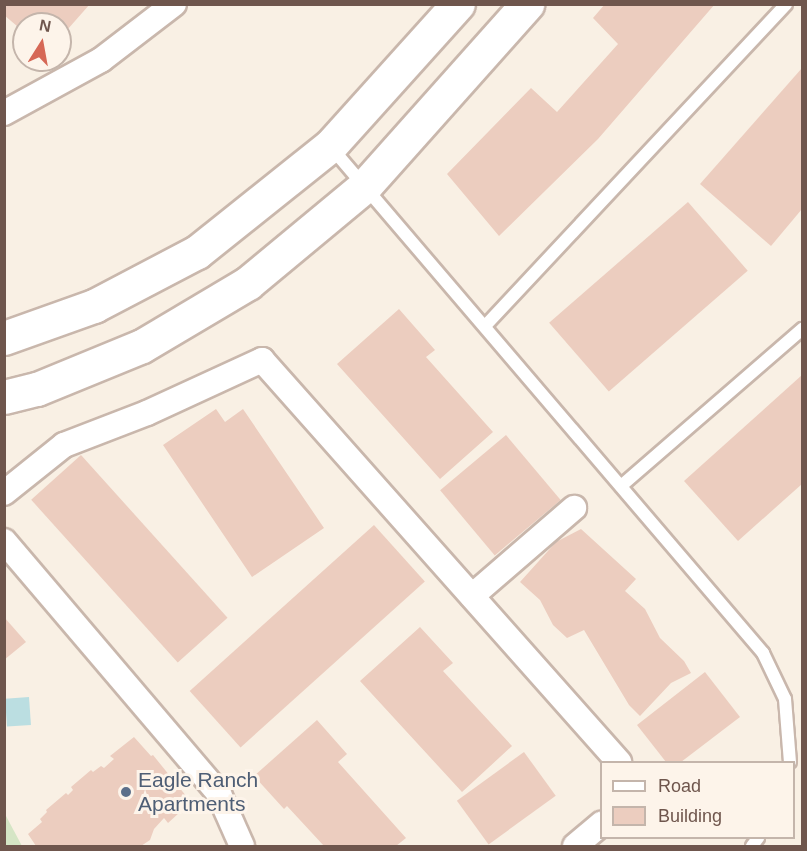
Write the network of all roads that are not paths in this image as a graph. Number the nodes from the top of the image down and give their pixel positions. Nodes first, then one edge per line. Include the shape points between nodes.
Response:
1 (174, 4) edge
2 (458, 4) edge
3 (527, 4) edge
4 (786, 4) edge
5 (4, 113) edge
6 (330, 146) junction
7 (365, 186) junction
8 (486, 326) junction
9 (802, 329) edge
10 (4, 338) edge
11 (4, 397) edge
12 (621, 486) junction
13 (4, 493) edge
14 (574, 508) dead end
15 (4, 541) edge
16 (472, 596) junction
17 (618, 761) edge
18 (790, 761) edge
19 (600, 825) edge
20 (242, 846) edge
21 (574, 846) edge

1 - 5 street via 101,60
2 - 6 main road
3 - 7 main road
4 - 8 lane
6 - 7 lane
6 - 10 main road via 197,252 94,306
7 - 8 lane
7 - 11 main road via 248,283 142,346 37,389
8 - 12 lane
9 - 12 lane
12 - 18 lane via 763,653 785,699
13 - 16 street via 64,445 147,413 262,360
14 - 16 street
15 - 20 street via 219,794
16 - 17 street
19 - 21 street

